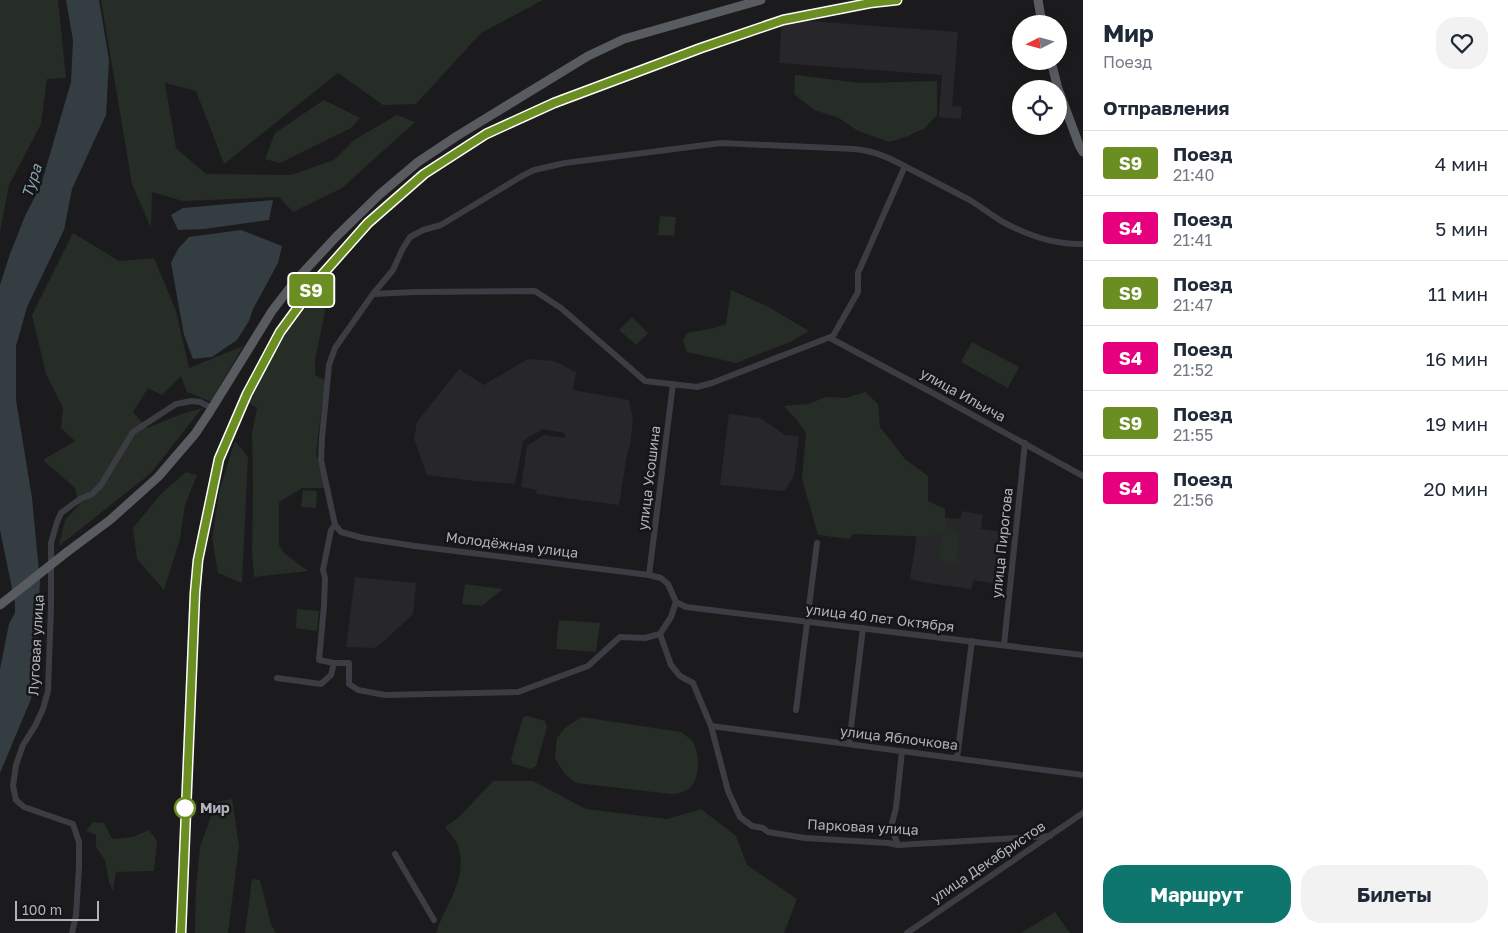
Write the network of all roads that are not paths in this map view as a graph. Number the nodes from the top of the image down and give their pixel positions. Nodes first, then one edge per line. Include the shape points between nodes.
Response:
1 (761, 0) edge
2 (1038, 0) edge
3 (1040, 15) edge
4 (1067, 114) edge
5 (1083, 152) edge
6 (905, 166) junction
7 (1083, 244) edge
8 (374, 294) junction
9 (830, 338) junction
10 (673, 384) junction
11 (212, 408) junction
12 (1025, 443) junction
13 (1083, 476) edge
14 (335, 525) junction
15 (817, 543) dead end
16 (649, 575) junction
17 (676, 602) junction
18 (0, 605) edge
19 (806, 621) junction
20 (863, 628) junction
21 (660, 634) junction
22 (972, 641) junction
23 (1004, 645) junction
24 (1083, 655) edge
25 (334, 663) junction
26 (277, 678) dead end
27 (796, 710) dead end
28 (712, 726) junction
29 (849, 744) junction
30 (902, 751) junction
31 (957, 758) junction
32 (1083, 775) edge
33 (1083, 813) edge
34 (1050, 836) junction
35 (898, 844) junction
36 (395, 854) dead end
37 (434, 920) dead end
38 (72, 933) edge
39 (907, 933) edge

1 - 11 main road via 624,39 588,56 418,162 379,195 296,280 272,311
2 - 3 main road
4 - 5 main road
6 - 7 street via 1025,232 1044,239
6 - 8 street via 870,150 721,143 547,167 522,176 441,225 410,237 393,270
6 - 9 street via 858,274 858,292
8 - 10 street via 535,291 560,308 645,381
8 - 14 street via 335,348 329,365 321,460
9 - 10 street via 709,384 697,387
9 - 12 street, улица Ильича
10 - 16 street, улица Усошина
11 - 18 main road, bridge via 158,477 110,520
11 - 38 street, Луговая улица via 192,401 176,404 133,432 101,485 61,513 51,543 48,691 39,718 23,745 13,786 16,800 24,807 73,824 79,842 79,867
12 - 13 street, улица Ильича
12 - 23 street, улица Пирогова
14 - 16 street, Молодёжная улица via 341,532 363,538
14 - 25 street via 331,530 323,570 324,606 319,660
15 - 19 street
16 - 17 street, Молодёжная улица via 668,584
17 - 19 street, улица 40 лет Октября via 686,607
17 - 21 street
19 - 20 street, улица 40 лет Октября
19 - 27 street
20 - 22 street, улица 40 лет Октября
20 - 29 street
21 - 25 street via 645,638 620,637 588,666 518,692 384,695 358,690 349,684 349,663
21 - 28 street via 671,664 680,676 693,683
22 - 23 street, улица 40 лет Октября
22 - 31 street
23 - 24 street, улица 40 лет Октября
25 - 26 street via 331,675 321,684
28 - 29 street, улица Яблочкова
28 - 35 street, Парковая улица via 728,791 740,817 752,826 803,837
29 - 30 street, улица Яблочкова
30 - 31 street, улица Яблочкова
30 - 35 street via 891,827
31 - 32 street, улица Яблочкова
33 - 34 street, улица Декабристов
34 - 35 street, Парковая улица
34 - 39 street, улица Декабристов
36 - 37 street

